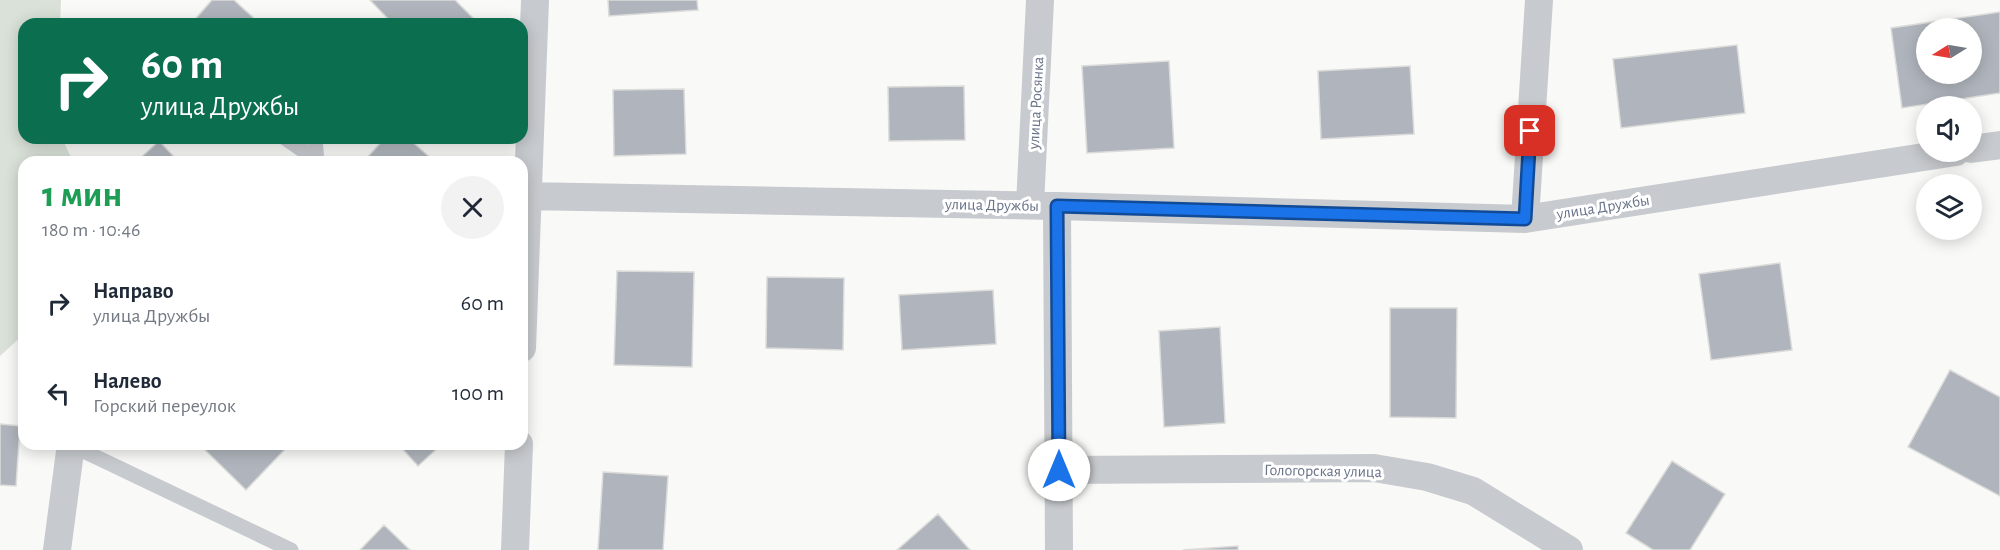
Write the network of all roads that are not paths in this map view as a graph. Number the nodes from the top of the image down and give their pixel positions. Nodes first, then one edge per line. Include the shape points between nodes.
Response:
1 (535, 0) edge
2 (1040, 0) edge
3 (1539, 0) edge
4 (293, 144) edge
5 (2000, 145) edge
6 (1982, 147) edge
7 (310, 156) edge
8 (1916, 158) edge
9 (528, 196) joint
10 (1043, 205) junction
11 (1525, 219) junction
12 (70, 450) edge
13 (83, 450) edge
14 (519, 450) edge
15 (1059, 470) junction
16 (57, 550) edge
17 (291, 550) edge
18 (515, 550) edge
19 (1059, 550) edge
20 (1569, 550) edge

1 - 9 street
2 - 10 street, улица Росянка
3 - 11 street
4 - 7 lane
5 - 6 street
8 - 11 street, улица Дружбы
9 - 10 street, улица Дружбы
10 - 11 street, улица Дружбы
10 - 15 street, улица Росянка
12 - 16 street
13 - 17 lane
14 - 18 street
15 - 19 street, улица Росянка
15 - 20 street, Гологорская улица via 1374,468 1428,477 1473,491

